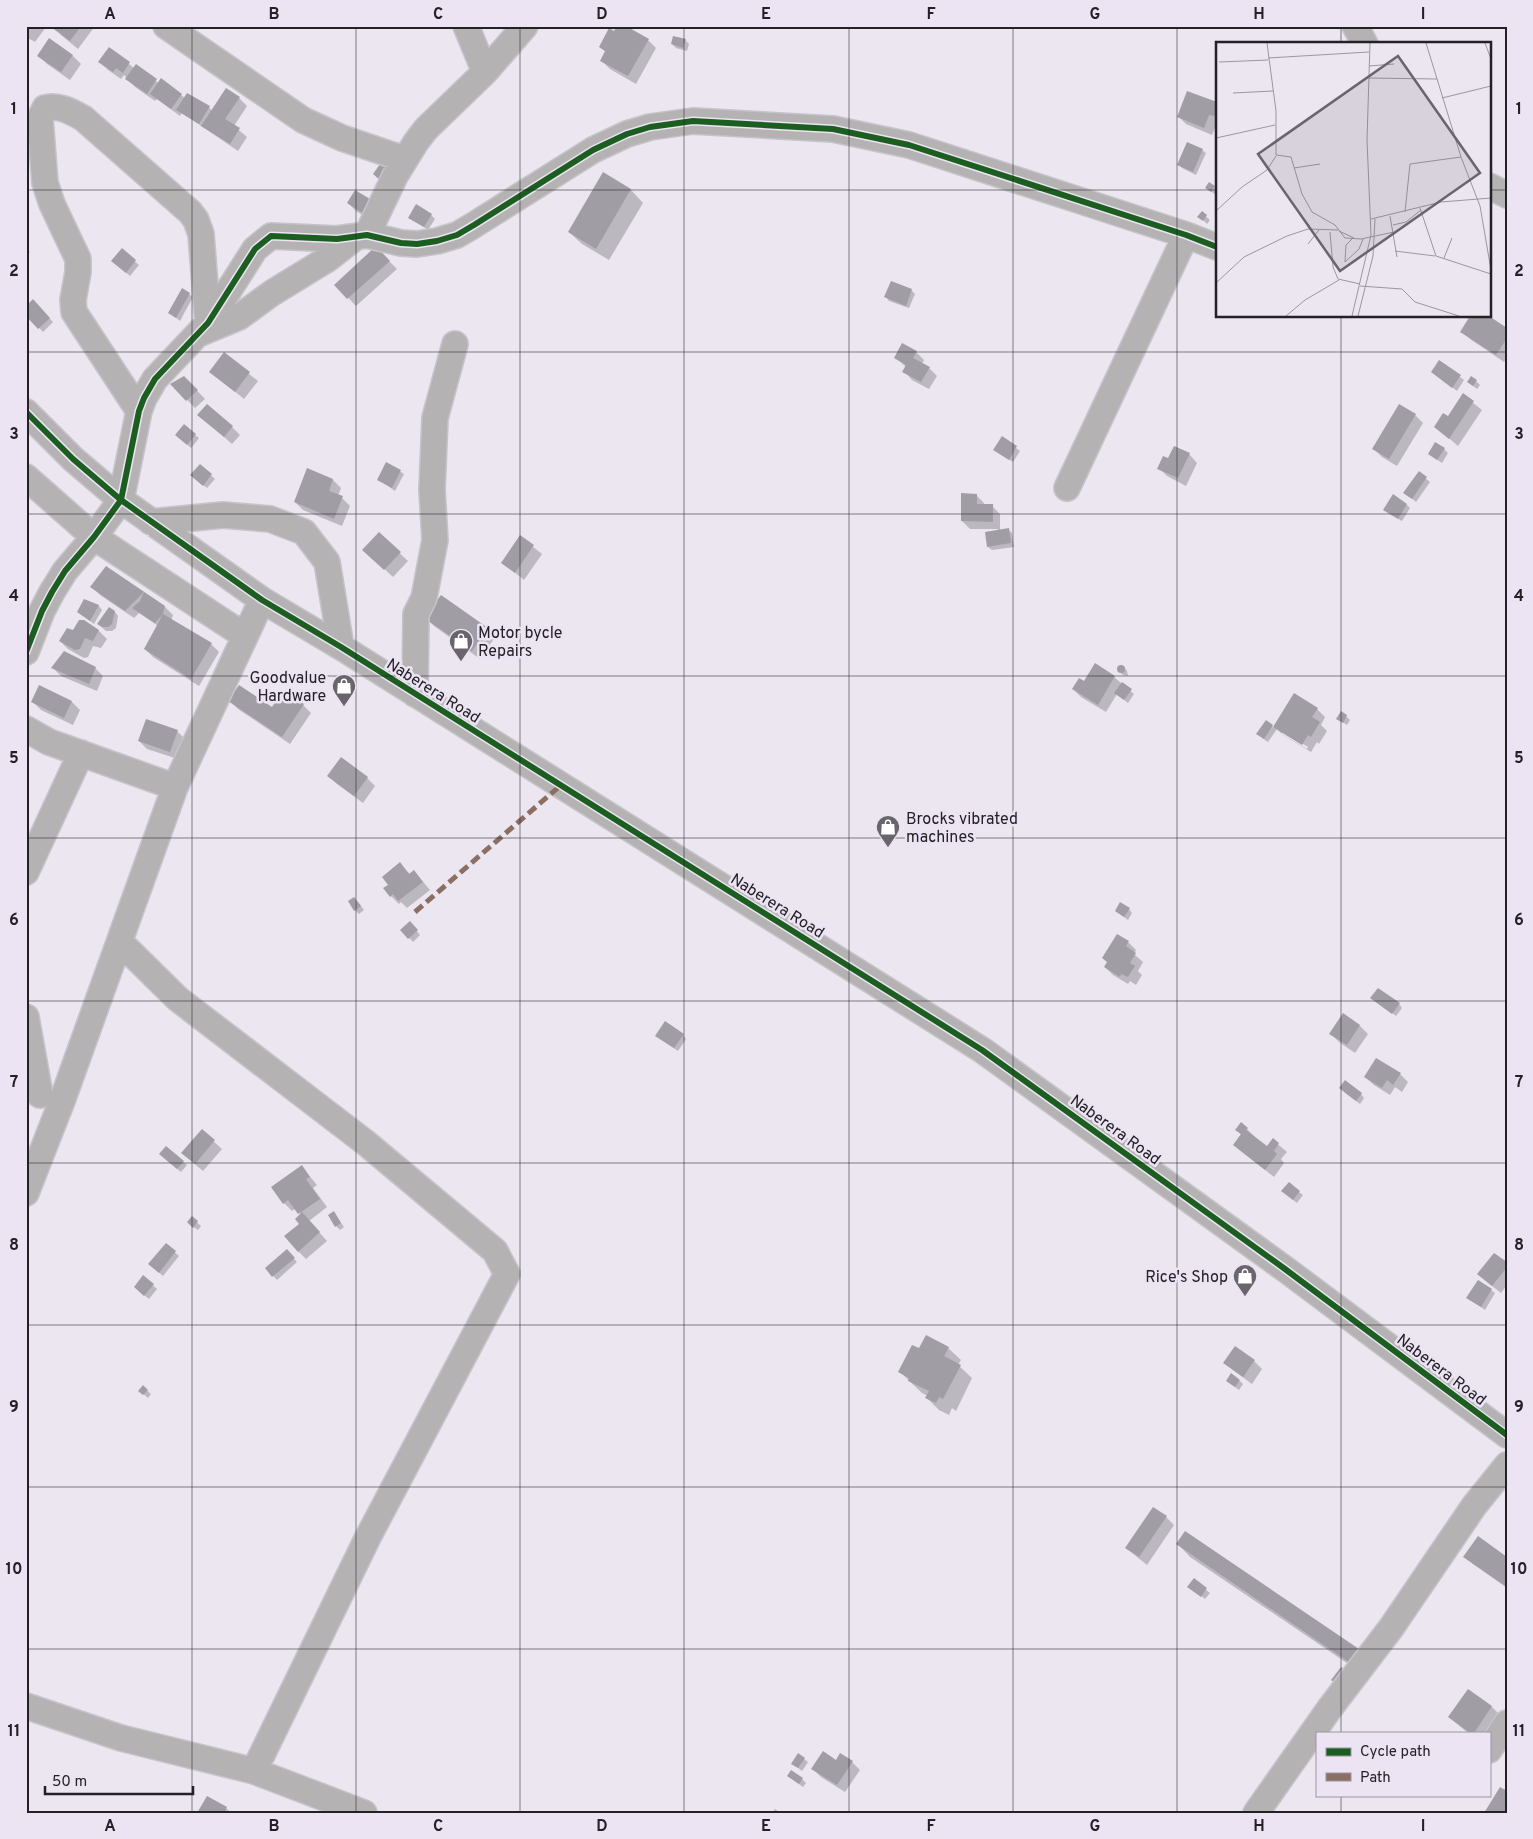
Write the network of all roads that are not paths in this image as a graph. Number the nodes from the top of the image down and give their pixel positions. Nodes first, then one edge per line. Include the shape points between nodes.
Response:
1 (166, 26) edge
2 (466, 26) edge
3 (526, 26) edge
4 (1355, 26) edge
5 (1363, 42) edge
6 (485, 72) junction
7 (404, 159) junction
8 (1490, 186) edge
9 (1507, 195) edge
10 (1186, 235) junction
11 (362, 236) junction
12 (1216, 247) edge
13 (202, 329) junction
14 (455, 344) dead end
15 (139, 411) junction
16 (26, 412) edge
17 (26, 477) edge
18 (1067, 488) dead end
19 (121, 500) junction
20 (151, 522) junction
21 (94, 537) junction
22 (262, 600) junction
23 (245, 636) junction
24 (341, 648) junction
25 (26, 652) edge
26 (415, 694) junction
27 (26, 730) edge
28 (81, 753) junction
29 (175, 787) junction
30 (26, 872) edge
31 (120, 942) junction
32 (26, 1017) edge
33 (43, 1096) edge
34 (26, 1193) edge
35 (1507, 1435) edge
36 (1507, 1465) edge
37 (26, 1706) edge
38 (1507, 1723) edge
39 (1490, 1748) edge
40 (254, 1771) junction
41 (364, 1813) edge
42 (1256, 1813) edge

1 - 7 street via 303,120 342,138
2 - 6 street
3 - 6 street
4 - 5 street
6 - 7 street via 426,129
7 - 11 street
8 - 9 street
10 - 11 street via 909,145 834,130 693,121 650,127 593,150 474,225 437,242 401,243
10 - 12 street
10 - 18 street
11 - 13 street via 239,317
11 - 13 street via 337,239 272,236 255,249
13 - 15 street via 155,379
13 - 15 street via 202,234 196,220 83,118 53,106 46,108 40,118 45,183 78,259 74,312
14 - 26 street via 435,418 432,490 435,540 424,598 415,620
15 - 19 street
16 - 19 street, Naberera Road via 73,459
17 - 21 street
19 - 20 street, Naberera Road
19 - 21 street
20 - 22 street, Naberera Road
20 - 24 street via 223,515 270,519 304,532 327,562
21 - 23 street
21 - 25 street via 52,592
22 - 23 street
22 - 24 street, Naberera Road
23 - 29 street
24 - 26 street, Naberera Road
26 - 35 street, Naberera Road via 982,1050 1285,1269
27 - 28 street
28 - 29 street
28 - 30 street
29 - 31 street
31 - 33 street
31 - 40 street via 178,999 366,1143 495,1251 507,1274 368,1536
32 - 33 street
33 - 34 street
36 - 42 street via 1474,1506 1391,1628
37 - 40 street via 121,1738
38 - 39 street
40 - 41 street

